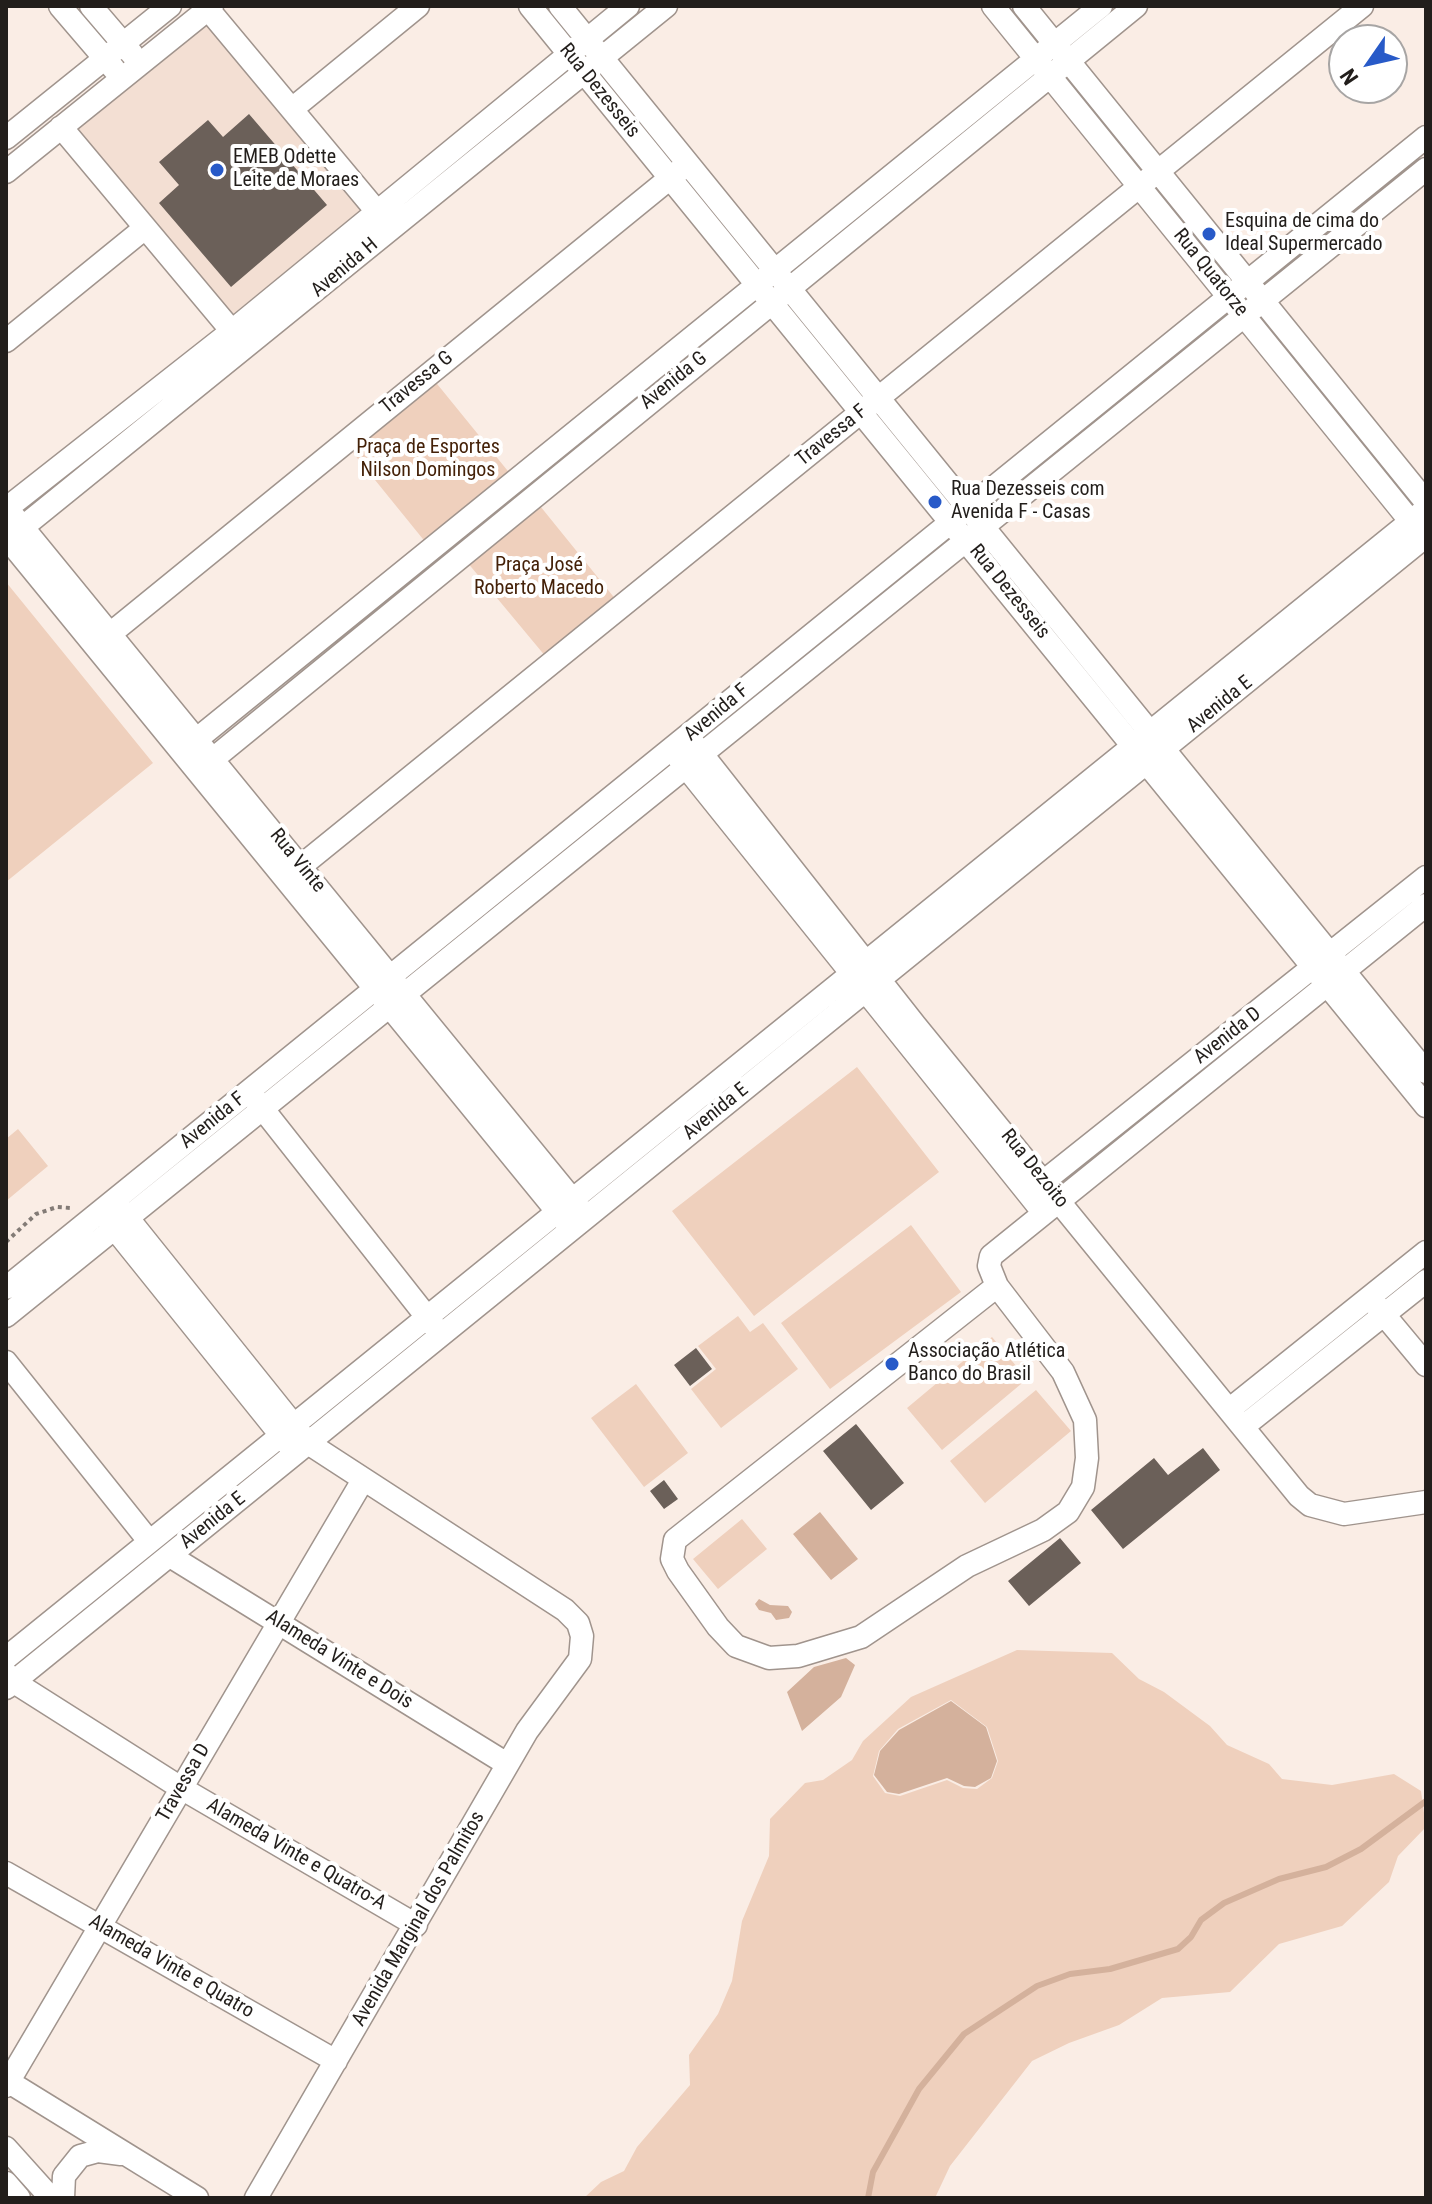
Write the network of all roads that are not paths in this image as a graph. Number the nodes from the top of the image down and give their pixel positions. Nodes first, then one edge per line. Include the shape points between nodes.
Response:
1 (60, 6) edge
2 (91, 6) edge
3 (170, 6) edge
4 (418, 6) edge
5 (530, 6) edge
6 (560, 6) edge
7 (628, 6) edge
8 (666, 6) edge
9 (993, 6) edge
10 (1024, 6) edge
11 (1101, 6) edge
12 (1136, 6) edge
13 (1362, 6) edge
14 (210, 7) edge
15 (586, 39) junction
16 (123, 44) junction
17 (1061, 52) junction
18 (569, 54) junction
19 (1035, 57) junction
20 (105, 58) junction
21 (141, 64) junction
22 (593, 65) junction
23 (1050, 76) junction
24 (121, 79) junction
25 (292, 109) junction
26 (61, 127) junction
27 (1426, 137) edge
28 (6, 138) edge
29 (688, 163) junction
30 (1426, 169) edge
31 (1158, 171) junction
32 (6, 172) edge
33 (670, 178) junction
34 (1140, 186) junction
35 (860, 200) junction
36 (377, 211) junction
37 (877, 218) junction
38 (145, 228) junction
39 (392, 229) junction
40 (775, 269) junction
41 (1248, 283) junction
42 (756, 284) junction
43 (781, 296) junction
44 (1229, 297) junction
45 (1263, 301) junction
46 (1244, 315) junction
47 (232, 331) junction
48 (6, 341) edge
49 (246, 349) junction
50 (870, 405) junction
51 (1426, 502) edge
52 (6, 507) edge
53 (959, 514) junction
54 (477, 527) junction
55 (1423, 529) edge
56 (14, 532) edge
57 (975, 533) junction
58 (110, 634) junction
59 (197, 739) junction
60 (1149, 748) junction
61 (687, 752) junction
62 (213, 759) junction
63 (301, 866) junction
64 (1426, 877) edge
65 (1426, 905) edge
66 (860, 966) junction
67 (1328, 970) junction
68 (874, 985) junction
69 (392, 991) junction
70 (1426, 1072) edge
71 (256, 1100) junction
72 (1426, 1106) edge
73 (1036, 1188) junction
74 (572, 1213) junction
75 (1043, 1213) junction
76 (109, 1216) junction
77 (1426, 1252) edge
78 (1426, 1281) edge
79 (997, 1286) junction
80 (6, 1288) edge
81 (1377, 1306) junction
82 (6, 1316) edge
83 (434, 1326) junction
84 (6, 1362) edge
85 (1426, 1365) edge
86 (1237, 1417) junction
87 (287, 1430) junction
88 (302, 1448) junction
89 (363, 1480) junction
90 (1426, 1502) edge
91 (149, 1541) junction
92 (170, 1556) junction
93 (278, 1622) junction
94 (10, 1648) edge
95 (32, 1667) junction
96 (9, 1681) edge
97 (507, 1764) junction
98 (181, 1788) junction
99 (6, 1873) edge
100 (416, 1925) junction
101 (100, 1927) junction
102 (336, 2061) junction
103 (8, 2084) edge
104 (6, 2148) edge
105 (132, 2158) junction
106 (6, 2183) edge
107 (19, 2198) edge
108 (51, 2198) edge
109 (63, 2198) edge
110 (197, 2198) edge
111 (256, 2198) edge

1 - 20 street
2 - 16 street
3 - 16 street
4 - 25 street
5 - 18 street, Rua Dezesseis
6 - 15 street, Rua Dezesseis
7 - 15 street, Avenida H
8 - 22 street, Avenida H
9 - 19 street, Rua Quatorze
10 - 17 street, Rua Quatorze
11 - 17 street, Avenida G
12 - 17 street, Avenida G
13 - 31 street, Travessa F
14 - 21 street
14 - 25 street
15 - 18 street, Avenida H
15 - 22 street, Rua Dezesseis
16 - 20 street
16 - 21 street
17 - 19 street, Avenida G
17 - 23 street, Avenida G
17 - 31 street, Rua Quatorze
18 - 22 street, Rua Dezesseis
18 - 36 street, Avenida H
19 - 23 street, Rua Quatorze
19 - 35 street, Avenida G
20 - 24 street
20 - 28 street
21 - 24 street
22 - 29 street, Rua Dezesseis
22 - 33 street, Rua Dezesseis
22 - 39 street, Avenida H
23 - 34 street, Rua Quatorze
23 - 37 street, Avenida G
24 - 26 street
25 - 36 street
26 - 32 street
26 - 38 street
27 - 41 street, Avenida F
29 - 33 street, Travessa G
29 - 40 street, Rua Dezesseis
30 - 45 street, Avenida F
31 - 34 street, Travessa F
31 - 41 street, Rua Quatorze
33 - 42 street, Rua Dezesseis
33 - 58 street, Travessa G
34 - 44 street, Rua Quatorze
34 - 50 street, Travessa F
35 - 37 street
35 - 40 street, Avenida G
36 - 39 street
36 - 47 street, Avenida H
37 - 43 street, Avenida G
38 - 47 street
38 - 48 street
39 - 49 street, Avenida H
40 - 42 street, Avenida G
40 - 43 street, Rua Dezesseis
41 - 44 street, Avenida F
41 - 45 street, Rua Quatorze
42 - 43 street, Rua Dezesseis
42 - 54 street, Avenida G
43 - 50 street, Rua Dezesseis
43 - 54 street, Avenida G
44 - 46 street, Rua Quatorze
44 - 53 street, Avenida F
45 - 46 street, Avenida F
45 - 51 street, Rua Quatorze
46 - 55 street, Rua Quatorze
46 - 57 street, Avenida F
47 - 49 street
47 - 52 street, Avenida H
49 - 56 street, Avenida H
50 - 53 street, Rua Dezesseis
50 - 63 street, Travessa F
52 - 56 street, Rua Vinte
53 - 57 street, Rua Dezesseis
53 - 61 street, Avenida F
54 - 59 street, Avenida G
54 - 62 street, Avenida G
55 - 60 street, Avenida E
56 - 58 street, Rua Vinte
56 - 69 street, Rua Vinte
57 - 60 street, Rua Dezesseis
57 - 61 street, Avenida F
58 - 59 street, Rua Vinte
59 - 62 street, Rua Vinte
60 - 66 street, Avenida E
60 - 67 street, Rua Dezesseis
60 - 68 street, Avenida E
61 - 66 street, Rua Dezoito
61 - 69 street, Avenida F
61 - 69 street, Avenida F via 595,842
62 - 63 street, Rua Vinte
63 - 69 street, Rua Vinte
64 - 67 street, Avenida D
65 - 67 street, Avenida D
66 - 68 street, Rua Dezoito
66 - 74 street, Avenida E
67 - 70 street, Rua Dezesseis
67 - 72 street, Rua Dezesseis
67 - 73 street, Avenida D
67 - 75 street, Avenida D
68 - 73 street, Rua Dezoito
68 - 74 street, Avenida E
69 - 71 street, Avenida F
69 - 74 street, Rua Vinte
71 - 76 street, Avenida F
71 - 83 street
73 - 75 street, Rua Dezoito
73 - 75 street via 1030,1218
74 - 83 street, Avenida E
75 - 79 street, Avenida D via 991,1256
75 - 86 street, Rua Dezoito
76 - 80 street, Avenida F
76 - 82 street, Avenida F
76 - 87 street
77 - 81 street
78 - 81 street
79 - 79 street via 1063,1372 1085,1420 1083,1487 1073,1505 1043,1530 967,1566 861,1637 798,1656 769,1658 736,1646 678,1571 672,1559 675,1540
81 - 85 street
81 - 86 street
83 - 87 street, Avenida E
83 - 88 street, Avenida E
84 - 91 street
86 - 90 street, Rua Dezoito via 1310,1505 1344,1514
87 - 88 street
87 - 91 street, Avenida E
88 - 89 street
88 - 92 street, Avenida E
89 - 93 street, Travessa D
89 - 97 street, Avenida Marginal dos Palmitos via 578,1623 580,1659
91 - 94 street, Avenida E
92 - 93 street, Alameda Vinte e Dois
92 - 95 street, Avenida E
93 - 97 street, Alameda Vinte e Dois
93 - 98 street, Travessa D
94 - 95 street
95 - 96 street, Avenida E
96 - 98 street, Alameda Vinte e Quatro-A
97 - 100 street, Avenida Marginal dos Palmitos
98 - 100 street, Alameda Vinte e Quatro-A
98 - 101 street, Travessa D
99 - 101 street, Alameda Vinte e Quatro
100 - 102 street, Avenida Marginal dos Palmitos
101 - 102 street, Alameda Vinte e Quatro
101 - 103 street, Travessa D
102 - 111 street, Avenida Marginal dos Palmitos
103 - 105 street
104 - 108 street
105 - 109 street via 108,2151 80,2156 64,2176
105 - 110 street
106 - 107 street

